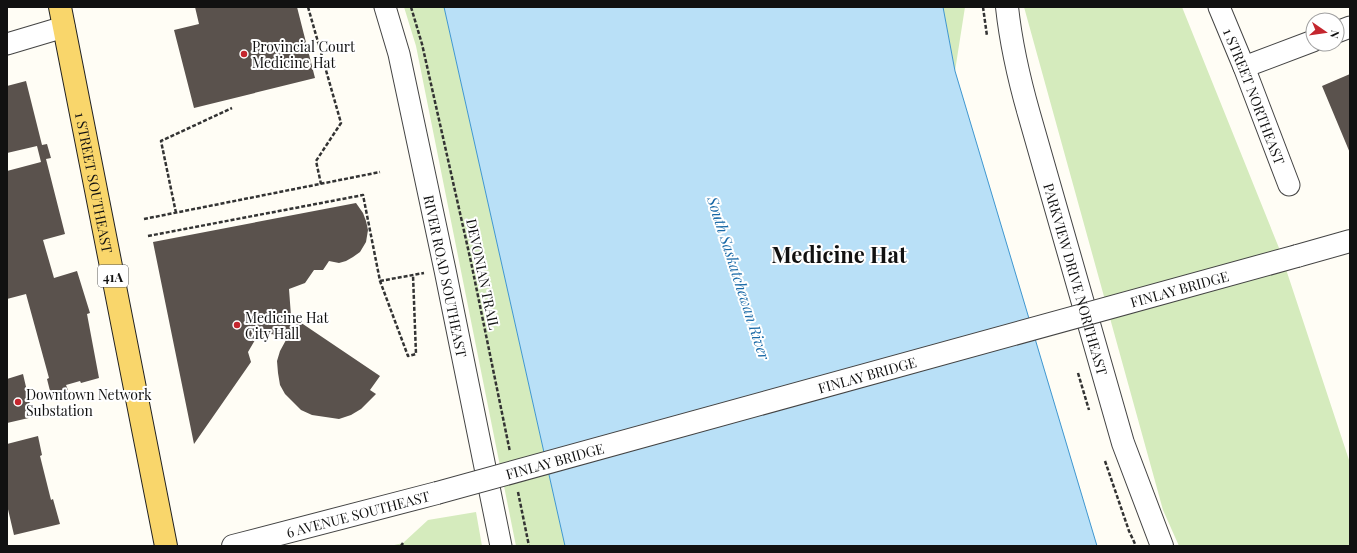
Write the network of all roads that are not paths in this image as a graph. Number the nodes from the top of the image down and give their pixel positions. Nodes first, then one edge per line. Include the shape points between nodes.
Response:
1 (386, 7) edge
2 (1007, 7) edge
3 (1219, 7) edge
4 (62, 17) edge
5 (7, 44) edge
6 (1305, 44) edge
7 (1244, 67) junction
8 (1289, 185) dead end
9 (1350, 241) edge
10 (437, 493) joint
11 (166, 546) edge
12 (233, 546) edge
13 (501, 546) edge
14 (1162, 546) edge

1 - 13 street, RIVER ROAD SOUTHEAST via 446,277
2 - 14 street, PARKVIEW DRIVE NORTHEAST via 1011,40 1028,114 1123,443
3 - 7 street, 1 STREET NORTHEAST
4 - 5 street
4 - 11 main road, 1 STREET SOUTHEAST / 41A
6 - 7 street
7 - 8 street, 1 STREET NORTHEAST
9 - 10 street, FINLAY BRIDGE, bridge
10 - 12 street, 6 AVENUE SOUTHEAST

